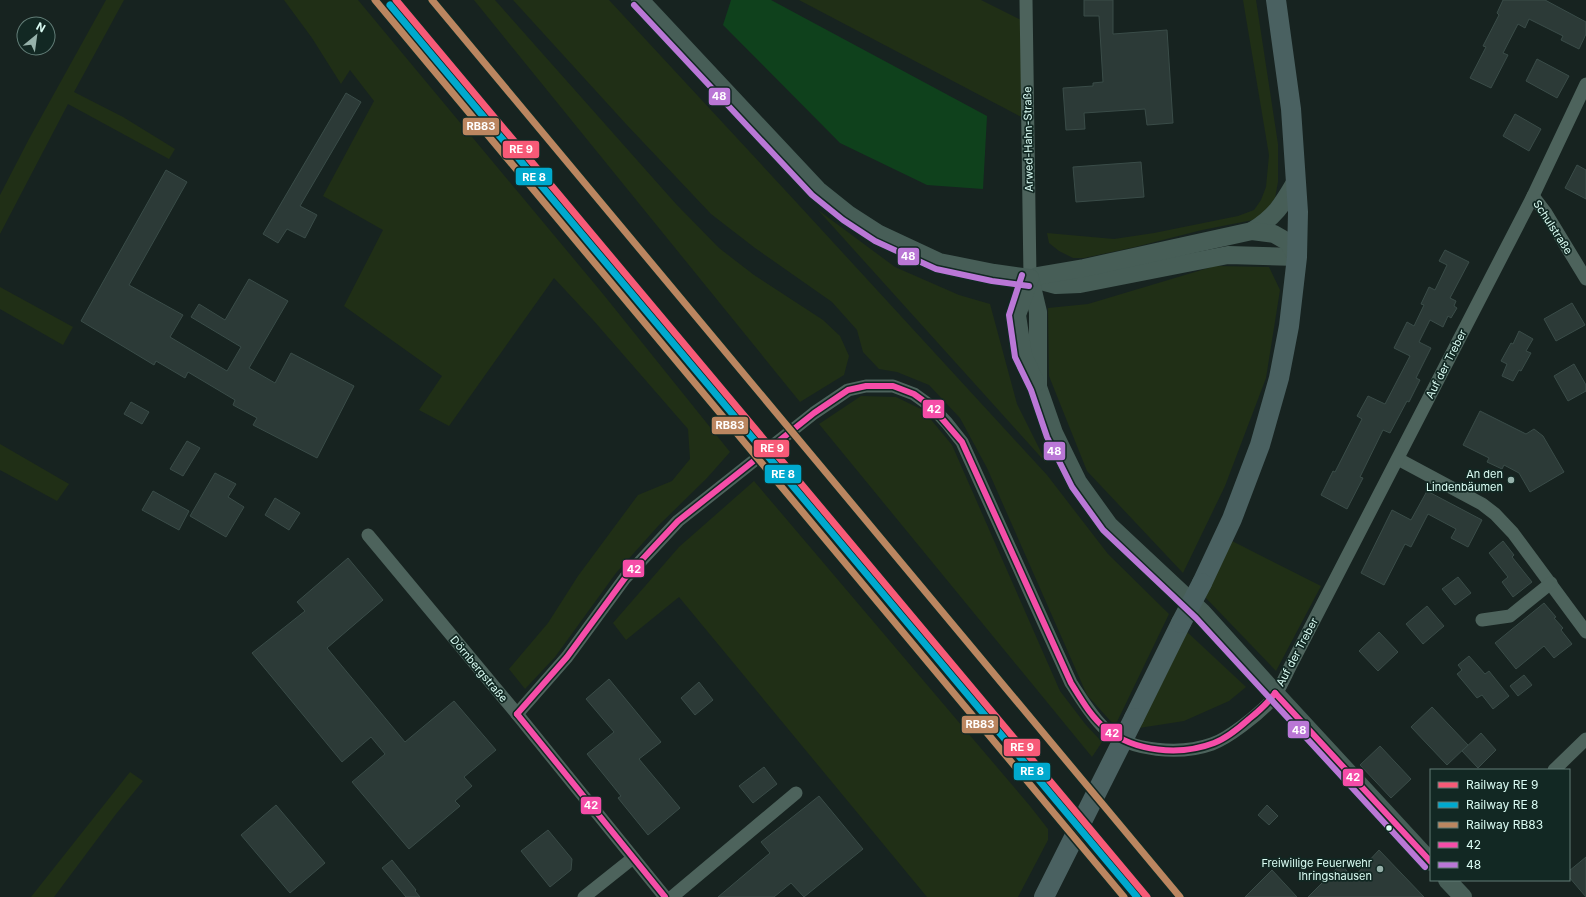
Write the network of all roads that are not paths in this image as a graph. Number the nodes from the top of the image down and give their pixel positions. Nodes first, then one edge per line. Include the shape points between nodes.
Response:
1 (640, 0) edge
2 (1026, 0) edge
3 (1276, 0) edge
4 (1586, 84) edge
5 (1296, 181) junction
6 (1533, 196) junction
7 (1252, 231) junction
8 (1297, 256) junction
9 (1030, 278) junction
10 (1586, 279) edge
11 (1398, 459) junction
12 (368, 535) dead end
13 (1551, 583) junction
14 (1482, 620) dead end
15 (1586, 632) edge
16 (1275, 693) junction
17 (517, 714) junction
18 (1586, 739) edge
19 (1555, 769) edge
20 (796, 793) dead end
21 (633, 858) junction
22 (1430, 861) edge
23 (1448, 881) edge
24 (584, 897) edge
25 (665, 897) edge
26 (672, 897) edge
27 (1044, 897) edge
28 (1463, 897) edge

1 - 9 main road via 818,190 848,214 879,234 939,262
2 - 9 street, Arwed-Hahn-Straße
3 - 5 main road via 1291,110
4 - 6 street, Auf der Treber
5 - 7 main road via 1280,208 1267,222
5 - 8 main road
6 - 10 street, Schulstraße
6 - 11 street, Auf der Treber
7 - 8 main road via 1274,234 1288,242
7 - 9 main road
8 - 9 main road via 1228,255 1080,284 1056,285
8 - 27 main road, bridge via 1289,326 1279,378 1260,445 1232,519
9 - 16 main road via 1038,312 1038,387 1054,433 1078,482 1109,525 1202,612
11 - 13 street via 1482,504 1495,514 1513,533
11 - 16 street, Auf der Treber
12 - 17 street, Dörnbergstraße
13 - 14 street via 1510,616
13 - 15 street
16 - 17 street, Auf der Treber via 1270,702 1236,730 1213,744 1182,750 1150,749 1122,739 1106,729 1070,683 962,442 932,407 914,394 893,386 866,386 848,390 814,413 678,521 625,578 567,657
16 - 22 main road
17 - 21 street, Dörnbergstraße
18 - 19 street
20 - 26 street
21 - 24 street
21 - 25 street, Dörnbergstraße
23 - 28 main road

